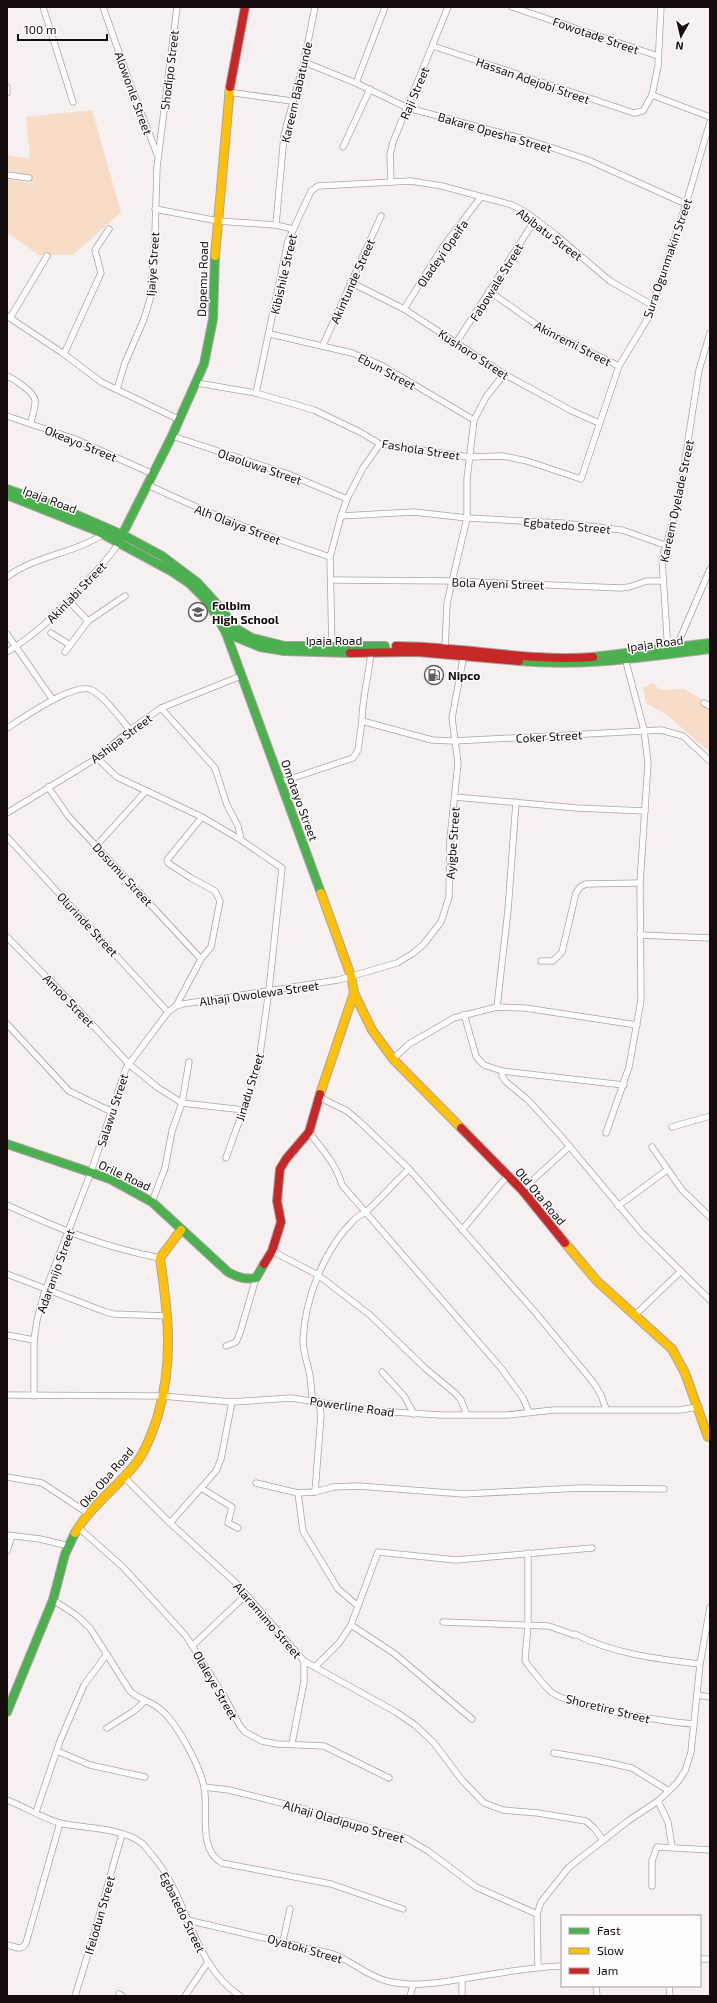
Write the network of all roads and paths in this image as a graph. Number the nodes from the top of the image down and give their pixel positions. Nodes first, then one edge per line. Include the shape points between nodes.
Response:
1 (43, 7) edge
2 (103, 7) edge
3 (177, 7) edge
4 (245, 7) edge
5 (316, 7) edge
6 (385, 7) edge
7 (448, 7) edge
8 (512, 7) edge
9 (661, 7) edge
10 (433, 46) junction
11 (658, 56) junction
12 (304, 62) junction
13 (356, 83) junction
14 (7, 87) edge
15 (370, 89) junction
16 (228, 92) junction
17 (7, 94) edge
18 (652, 95) junction
19 (292, 101) junction
20 (73, 102) dead end
21 (408, 108) junction
22 (710, 117) edge
23 (710, 122) edge
24 (343, 147) dead end
25 (158, 156) junction
26 (7, 175) edge
27 (29, 178) dead end
28 (391, 181) junction
29 (481, 197) junction
30 (686, 204) junction
31 (156, 209) junction
32 (381, 216) dead end
33 (535, 220) junction
34 (218, 221) junction
35 (276, 225) junction
36 (293, 228) junction
37 (109, 229) dead end
38 (47, 256) dead end
39 (350, 282) junction
40 (489, 291) junction
41 (652, 305) junction
42 (404, 309) junction
43 (8, 317) edge
44 (710, 333) edge
45 (270, 334) junction
46 (456, 343) junction
47 (323, 345) junction
48 (64, 354) junction
49 (619, 366) junction
50 (504, 374) junction
51 (7, 376) edge
52 (197, 383) junction
53 (117, 389) junction
54 (256, 393) junction
55 (7, 416) edge
56 (178, 419) junction
57 (474, 420) junction
58 (31, 422) junction
59 (599, 423) junction
60 (172, 436) junction
61 (380, 444) junction
62 (469, 457) junction
63 (153, 474) junction
64 (581, 479) joint
65 (148, 485) junction
66 (7, 489) edge
67 (7, 495) edge
68 (348, 499) junction
69 (340, 516) junction
70 (467, 518) junction
71 (106, 531) junction
72 (121, 538) junction
73 (666, 545) junction
74 (330, 557) junction
75 (710, 569) edge
76 (7, 577) edge
77 (332, 580) junction
78 (663, 581) junction
79 (452, 582) junction
80 (125, 596) dead end
81 (69, 601) junction
82 (88, 621) junction
83 (232, 626) junction
84 (51, 633) dead end
85 (226, 633) junction
86 (7, 634) edge
87 (710, 643) edge
88 (70, 645) junction
89 (17, 646) junction
90 (710, 649) edge
91 (332, 650) junction
92 (672, 650) junction
93 (445, 651) junction
94 (7, 652) edge
95 (65, 652) dead end
96 (371, 652) junction
97 (465, 653) junction
98 (625, 657) junction
99 (241, 676) junction
100 (53, 700) junction
101 (704, 703) dead end
102 (710, 706) edge
103 (161, 708) junction
104 (362, 721) junction
105 (7, 728) edge
106 (130, 730) junction
107 (644, 730) junction
108 (454, 741) junction
109 (97, 758) junction
110 (710, 761) edge
111 (281, 782) junction
112 (48, 787) junction
113 (146, 790) junction
114 (455, 797) junction
115 (516, 802) junction
116 (645, 811) junction
117 (7, 813) edge
118 (202, 817) junction
119 (7, 837) edge
120 (241, 840) junction
121 (96, 846) junction
122 (640, 883) junction
123 (640, 935) junction
124 (7, 937) edge
125 (710, 938) edge
126 (201, 959) junction
127 (541, 961) dead end
128 (351, 976) junction
129 (269, 990) junction
130 (354, 993) junction
131 (176, 1006) junction
132 (497, 1007) junction
133 (168, 1012) junction
134 (464, 1014) junction
135 (7, 1024) edge
136 (637, 1025) junction
137 (393, 1059) junction
138 (189, 1062) dead end
139 (130, 1065) junction
140 (502, 1071) junction
141 (624, 1085) junction
142 (319, 1097) junction
143 (182, 1103) junction
144 (244, 1110) junction
145 (112, 1112) junction
146 (710, 1116) edge
147 (672, 1127) dead end
148 (309, 1132) junction
149 (606, 1133) dead end
150 (7, 1144) edge
151 (570, 1146) junction
152 (652, 1148) dead end
153 (226, 1158) dead end
154 (408, 1169) junction
155 (667, 1170) junction
156 (91, 1172) junction
157 (508, 1176) junction
158 (522, 1190) junction
159 (152, 1202) junction
160 (7, 1205) edge
161 (618, 1206) junction
162 (367, 1211) junction
163 (710, 1217) edge
164 (181, 1230) junction
165 (462, 1230) junction
166 (69, 1233) junction
167 (272, 1251) junction
168 (160, 1258) junction
169 (680, 1272) junction
170 (7, 1274) edge
171 (318, 1275) junction
172 (256, 1278) junction
173 (46, 1290) junction
174 (710, 1300) edge
175 (167, 1316) junction
176 (634, 1316) junction
177 (7, 1335) edge
178 (34, 1340) junction
179 (226, 1346) dead end
180 (382, 1372) dead end
181 (7, 1395) edge
182 (34, 1396) junction
183 (162, 1396) junction
184 (312, 1401) junction
185 (232, 1402) junction
186 (319, 1402) junction
187 (697, 1407) junction
188 (606, 1409) junction
189 (529, 1412) junction
190 (414, 1414) junction
191 (467, 1415) junction
192 (709, 1436) edge
193 (122, 1476) junction
194 (7, 1477) edge
195 (256, 1483) dead end
196 (201, 1488) junction
197 (664, 1489) dead end
198 (316, 1492) junction
199 (298, 1493) junction
200 (88, 1514) junction
201 (170, 1523) junction
202 (79, 1528) junction
203 (238, 1528) dead end
204 (10, 1536) edge
205 (68, 1546) junction
206 (592, 1548) dead end
207 (7, 1551) edge
208 (528, 1553) junction
209 (246, 1595) junction
210 (52, 1600) junction
211 (358, 1606) junction
212 (710, 1607) edge
213 (443, 1622) dead end
214 (351, 1625) junction
215 (528, 1625) junction
216 (193, 1645) junction
217 (107, 1654) junction
218 (304, 1660) junction
219 (700, 1664) junction
220 (315, 1667) junction
221 (697, 1695) junction
222 (710, 1698) edge
223 (145, 1701) junction
224 (7, 1712) edge
225 (472, 1719) dead end
226 (694, 1724) junction
227 (107, 1728) dead end
228 (292, 1743) junction
229 (57, 1751) junction
230 (554, 1753) dead end
231 (145, 1778) dead end
232 (389, 1778) dead end
233 (204, 1787) junction
234 (669, 1791) junction
235 (7, 1800) edge
236 (658, 1801) junction
237 (36, 1812) junction
238 (60, 1823) junction
239 (122, 1834) junction
240 (603, 1840) junction
241 (672, 1847) junction
242 (710, 1850) edge
243 (652, 1886) dead end
244 (290, 1909) dead end
245 (403, 1909) dead end
246 (536, 1914) junction
247 (187, 1920) junction
248 (283, 1941) junction
249 (7, 1945) edge
250 (208, 1962) junction
251 (561, 1966) edge
252 (538, 1967) junction
253 (462, 1979) junction
254 (411, 1985) junction
255 (75, 1996) edge
256 (185, 1996) edge
257 (240, 1996) edge
258 (410, 1996) edge
259 (462, 1996) edge

1 - 20 street
2 - 25 street, Alowonle Street
3 - 25 street, Shodipo Street
4 - 16 street, Dopemu Road
5 - 12 street, Kareem Babatunde
6 - 13 street
7 - 10 street, Raji Street
8 - 11 street, Fowotade Street
9 - 11 street
10 - 18 street, Hassan Adejobi Street via 634,113 643,111
10 - 21 street, Raji Street
11 - 18 street
12 - 13 street, Bakare Opesha Street
12 - 19 street, Kareem Babatunde
13 - 15 street, Bakare Opesha Street
14 - 17 street
15 - 21 street, Bakare Opesha Street
15 - 24 street
16 - 19 street
16 - 34 street, Dopemu Road
18 - 22 street
19 - 35 street, Kareem Babatunde via 284,135
21 - 28 street, Raji Street via 393,142 390,155
21 - 30 street, Bakare Opesha Street via 524,139 588,160
23 - 30 street, Sura Ogunmakin Street
25 - 31 street, Ijaiye Street
26 - 27 street
28 - 29 street, Abibatu Street via 428,183
28 - 36 street, Kibishile Street via 314,188
29 - 33 street, Abibatu Street via 512,205
29 - 42 street, Oladeyi Opeifa via 442,248
30 - 41 street, Sura Ogunmakin Street
31 - 34 street
31 - 53 street, Ijaiye Street via 151,296
32 - 39 street, Akintunde Street
33 - 40 street, Fabowale Street
33 - 41 street, Abibatu Street via 610,281
34 - 35 street
34 - 52 street, Dopemu Road via 212,330
35 - 36 street
36 - 45 street, Kibishile Street via 288,241
37 - 48 street via 95,250 101,273
38 - 43 street
39 - 42 street, Kushoro Street
39 - 47 street, Akintunde Street
40 - 46 street, Fabowale Street
40 - 49 street, Akinremi Street via 544,330
41 - 49 street, Sura Ogunmakin Street via 648,318
42 - 46 street, Kushoro Street
43 - 48 street
44 - 73 street, Kareem Oyelade Street via 703,352 696,388 678,505
45 - 47 street, Ebun Street
45 - 54 street, Kibishile Street
46 - 50 street, Kushoro Street
47 - 57 street, Ebun Street via 381,365
48 - 53 street via 101,382
49 - 59 street, Sura Ogunmakin Street
50 - 57 street via 486,397
50 - 59 street, Kushoro Street
51 - 58 street via 21,384 36,400
52 - 54 street, Fashola Street
52 - 56 street, Dopemu Road
53 - 56 street
54 - 61 street, Fashola Street via 314,410
55 - 58 street, Okeayo Street
56 - 60 street, Dopemu Road
57 - 62 street
58 - 63 street, Okeayo Street
59 - 64 street, Sura Ogunmakin Street
60 - 63 street, Dopemu Road
60 - 68 street, Olaoluwa Street via 288,474
61 - 62 street, Fashola Street
61 - 68 street via 363,468
62 - 64 street, Fashola Street via 503,456
62 - 70 street
63 - 65 street, Dopemu Road
65 - 72 street, Dopemu Road
65 - 74 street, Alh Olaiya Street via 199,509
66 - 71 street, Ipaja Road via 61,508
67 - 71 street, Ipaja Road
68 - 69 street
69 - 70 street, Egbatedo Street via 414,512
69 - 74 street
70 - 73 street, Egbatedo Street via 562,523 622,530
70 - 79 street
71 - 72 street, Ipaja Road
71 - 76 street via 83,545 17,569
72 - 81 street, Akinlabi Street via 107,560
72 - 83 street, Ipaja Road via 162,556 189,575 225,613
72 - 85 street, Ipaja Road via 194,588 219,618
73 - 78 street, Kareem Oyelade Street via 662,564
74 - 77 street
75 - 92 street
77 - 79 street, Bola Ayeni Street
77 - 91 street
78 - 79 street, Bola Ayeni Street via 647,580 620,588
78 - 92 street, Kareem Oyelade Street
79 - 93 street via 447,603
80 - 82 street
81 - 82 street
81 - 89 street, Akinlabi Street via 27,640
82 - 88 street
83 - 85 street
83 - 91 street, Ipaja Road via 252,638 269,644
84 - 88 street
85 - 91 street, Ipaja Road via 267,649
85 - 99 street, Omotayo Street
86 - 89 street
87 - 92 street, Ipaja Road
88 - 95 street
89 - 94 street, Akinlabi Street
89 - 100 street
90 - 92 street, Ipaja Road
91 - 93 street, Ipaja Road via 407,646
91 - 96 street, Ipaja Road
92 - 98 street, Ipaja Road
93 - 96 street, Ipaja Road
93 - 97 street, Ipaja Road
96 - 104 street
97 - 98 street, Ipaja Road via 559,665
97 - 108 street, Ayigbe Street via 452,718
98 - 107 street
99 - 103 street, Ashipa Street
99 - 111 street, Omotayo Street
100 - 105 street
100 - 106 street via 82,688 94,690
101 - 102 street
103 - 106 street, Ashipa Street
103 - 120 street via 215,768
104 - 108 street, Coker Street via 432,740
104 - 111 street via 358,750 353,758
106 - 109 street, Ashipa Street
107 - 108 street, Coker Street
107 - 110 street, Coker Street via 661,730 682,736
107 - 116 street via 648,763
108 - 114 street, Ayigbe Street via 458,763
109 - 112 street, Ashipa Street
109 - 113 street, Jinadu Street via 117,777
111 - 128 street, Omotayo Street
112 - 117 street, Ashipa Street
112 - 121 street, Dosumu Street via 69,817
113 - 118 street, Jinadu Street
113 - 121 street
114 - 115 street
114 - 128 street, Ayigbe Street via 450,839 448,897 440,922 423,945 412,954 396,963
115 - 116 street
115 - 132 street via 508,910
116 - 122 street
118 - 120 street, Jinadu Street
118 - 126 street via 167,860 218,895 220,901 214,937 211,947
119 - 133 street, Olurinde Street
120 - 129 street, Jinadu Street via 278,864 282,872
121 - 126 street, Dosumu Street
122 - 123 street
122 - 127 street via 586,884 580,887 576,893 562,952 553,961
123 - 125 street
123 - 136 street via 642,1000
124 - 139 street, Amoo Street
126 - 131 street
128 - 129 street, Alhaji Owolewa Street via 311,986
128 - 130 street, Old Ota Road
129 - 131 street, Alhaji Owolewa Street
129 - 144 street, Jinadu Street via 259,1061
130 - 137 street, Old Ota Road via 372,1030
130 - 142 street
131 - 133 street, Alhaji Owolewa Street
132 - 134 street
132 - 136 street via 525,1008
133 - 139 street, Salawu Street
134 - 137 street via 409,1044
134 - 140 street via 476,1056 484,1065
135 - 145 street via 69,1091
136 - 141 street
137 - 157 street, Old Ota Road
138 - 143 street
139 - 143 street, Amoo Street
139 - 145 street, Salawu Street via 124,1073
140 - 141 street
140 - 151 street via 505,1081 528,1100
141 - 149 street
142 - 148 street
142 - 154 street via 347,1111
143 - 144 street
143 - 159 street via 172,1131 165,1168
144 - 153 street, Jinadu Street
145 - 156 street, Salawu Street
146 - 147 street
148 - 162 street via 330,1158 342,1185
148 - 167 street via 280,1170 277,1202 281,1222
150 - 156 street, Orile Road
151 - 158 street
151 - 161 street
152 - 155 street
154 - 162 street
154 - 165 street
155 - 161 street
155 - 163 street via 682,1190
156 - 159 street, Orile Road via 110,1179
156 - 166 street, Adaranijo Street
157 - 158 street, Old Ota Road
157 - 165 street
158 - 176 street, Old Ota Road via 597,1282
159 - 164 street, Orile Road
160 - 166 street
161 - 169 street
162 - 171 street via 356,1218 334,1245
162 - 189 street via 501,1368 523,1398
164 - 168 street
164 - 172 street, Orile Road via 228,1272 237,1277
165 - 188 street via 593,1382
166 - 168 street via 120,1250
166 - 173 street, Adaranijo Street
167 - 171 street
167 - 172 street
168 - 175 street, Oko Oba Road
169 - 174 street
169 - 176 street
170 - 173 street
171 - 184 street via 307,1313 303,1341
171 - 191 street via 379,1322 425,1368 447,1385 461,1400
172 - 179 street via 240,1333 236,1342
173 - 175 street via 113,1314
173 - 178 street, Adaranijo Street
175 - 183 street, Oko Oba Road via 169,1352
176 - 187 street, Old Ota Road via 672,1349 685,1373
177 - 178 street
178 - 182 street, Adaranijo Street
180 - 190 street via 404,1396
181 - 182 street, Powerline Road
182 - 183 street, Powerline Road
183 - 185 street, Powerline Road
183 - 193 street, Oko Oba Road via 154,1431 146,1448 136,1463
184 - 185 street, Powerline Road via 291,1398
184 - 186 street, Powerline Road
185 - 196 street via 216,1471
186 - 190 street, Powerline Road
186 - 198 street
187 - 188 street, Powerline Road via 674,1410
187 - 192 street, Old Ota Road
188 - 189 street, Powerline Road
189 - 191 street, Powerline Road
190 - 191 street, Powerline Road
193 - 200 street, Oko Oba Road
193 - 201 street, Alaramimo Street
194 - 200 street via 42,1483
195 - 199 street
196 - 201 street
196 - 203 street via 232,1508 228,1523
197 - 198 street via 580,1488 464,1494 358,1486 333,1487
198 - 199 street
199 - 211 street via 303,1531 338,1589
200 - 202 street, Oko Oba Road
201 - 209 street, Alaramimo Street via 236,1582
202 - 205 street, Oko Oba Road
202 - 216 street, Olaleye Street via 123,1566
204 - 205 street
204 - 207 street
205 - 210 street, Oko Oba Road
206 - 208 street
208 - 211 street via 456,1560 378,1552
208 - 215 street, Shoretire Street
209 - 216 street
209 - 218 street, Alaramimo Street
210 - 217 street via 76,1615 90,1628
210 - 224 street, Oko Oba Road
211 - 214 street
212 - 219 street
213 - 215 street
214 - 220 street
214 - 225 street via 395,1654
215 - 219 street via 549,1626 630,1653
215 - 226 street, Shoretire Street via 525,1660 550,1692 578,1703 650,1719
216 - 228 street, Olaleye Street via 245,1732 262,1741
217 - 223 street via 130,1691
217 - 229 street via 84,1685
218 - 220 street, Alaramimo Street
218 - 228 street via 302,1693
219 - 221 street
220 - 240 street, Alaramimo Street via 415,1725 434,1743 461,1779 484,1803 512,1812 538,1813 586,1821
221 - 222 street
221 - 226 street
223 - 227 street
223 - 233 street via 162,1710 178,1730
226 - 234 street via 692,1752 685,1772
228 - 232 street, Olaleye Street via 324,1746
229 - 231 street via 102,1769
229 - 237 street
230 - 234 street via 632,1768
233 - 245 street via 208,1845 211,1855 216,1860 230,1865 336,1885
233 - 246 street, Alhaji Oladipupo Street via 229,1790 406,1838 428,1851 466,1881
234 - 236 street
235 - 237 street, Egbatedo Street
236 - 240 street
236 - 241 street via 668,1822
237 - 238 street, Egbatedo Street
238 - 239 street, Egbatedo Street
238 - 249 street via 26,1943 19,1948
239 - 247 street, Egbatedo Street via 133,1837 143,1844 166,1872
239 - 255 street, Ifelodun Street
240 - 246 street via 584,1854 562,1876 541,1902
241 - 242 street
241 - 243 street via 657,1847 652,1861
244 - 248 street
246 - 252 street
247 - 248 street, Oyatoki Street
247 - 250 street, Egbatedo Street
248 - 254 street, Oyatoki Street via 345,1958 360,1969 382,1979
250 - 256 street
250 - 257 street, Egbatedo Street via 225,1983
251 - 252 street, Oyatoki Street
252 - 253 street, Oyatoki Street
253 - 254 street, Oyatoki Street
253 - 259 street
254 - 258 street

